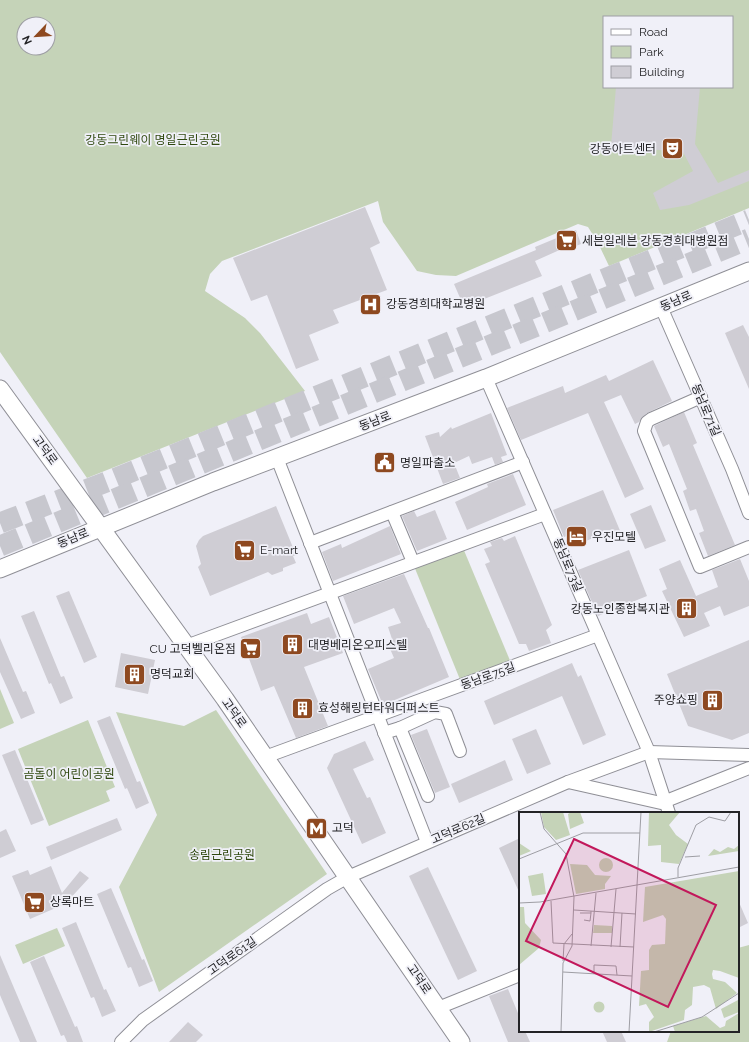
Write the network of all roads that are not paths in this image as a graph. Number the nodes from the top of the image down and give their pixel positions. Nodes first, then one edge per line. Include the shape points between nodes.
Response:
1 (749, 271) edge
2 (661, 307) junction
3 (486, 378) junction
4 (0, 389) edge
5 (701, 398) junction
6 (278, 458) junction
7 (523, 462) junction
8 (392, 512) junction
9 (545, 514) junction
10 (749, 514) edge
11 (100, 527) junction
12 (310, 543) junction
13 (749, 547) edge
14 (413, 562) junction
15 (0, 569) edge
16 (330, 593) junction
17 (598, 635) junction
18 (186, 646) junction
19 (378, 716) junction
20 (400, 728) junction
21 (384, 733) junction
22 (460, 751) dead end
23 (649, 752) junction
24 (749, 755) edge
25 (265, 757) junction
26 (749, 768) edge
27 (568, 782) junction
28 (428, 796) dead end
29 (666, 801) junction
30 (670, 812) edge
31 (427, 842) junction
32 (348, 877) junction
33 (519, 975) edge
34 (438, 1008) junction
35 (121, 1042) edge
36 (462, 1042) edge

1 - 2 main road, 동남로
2 - 3 main road, 동남로
2 - 5 street, 동남로71길
3 - 6 main road, 동남로
3 - 7 street, 동남로73길
4 - 11 main road, 고덕로
5 - 10 street, 동남로71길
5 - 13 street via 652,419 647,422 644,431 700,567
6 - 11 main road, 동남로
6 - 12 street
7 - 8 street
7 - 9 street, 동남로73길
8 - 12 street
8 - 14 street
9 - 14 street
9 - 17 street, 동남로73길
11 - 15 main road, 동남로
11 - 18 main road, 고덕로
12 - 16 street
14 - 16 street
16 - 18 street
16 - 19 street
17 - 19 street, 동남로75길
17 - 23 street, 동남로73길
18 - 25 main road, 고덕로
19 - 21 street
19 - 25 street, 동남로75길
20 - 21 street
20 - 22 street via 435,712 446,714
20 - 28 street
21 - 31 street
23 - 24 street, 고덕로62길
23 - 27 street, 고덕로62길
23 - 29 street, 동남로73길
25 - 32 main road, 고덕로
26 - 29 street
27 - 29 street via 661,803
27 - 31 street, 고덕로62길
29 - 30 street, 동남로73길
31 - 32 street, 고덕로62길
32 - 34 main road, 고덕로
32 - 35 street, 고덕로61길 via 180,992 143,1020
33 - 34 street
34 - 36 main road, 고덕로

